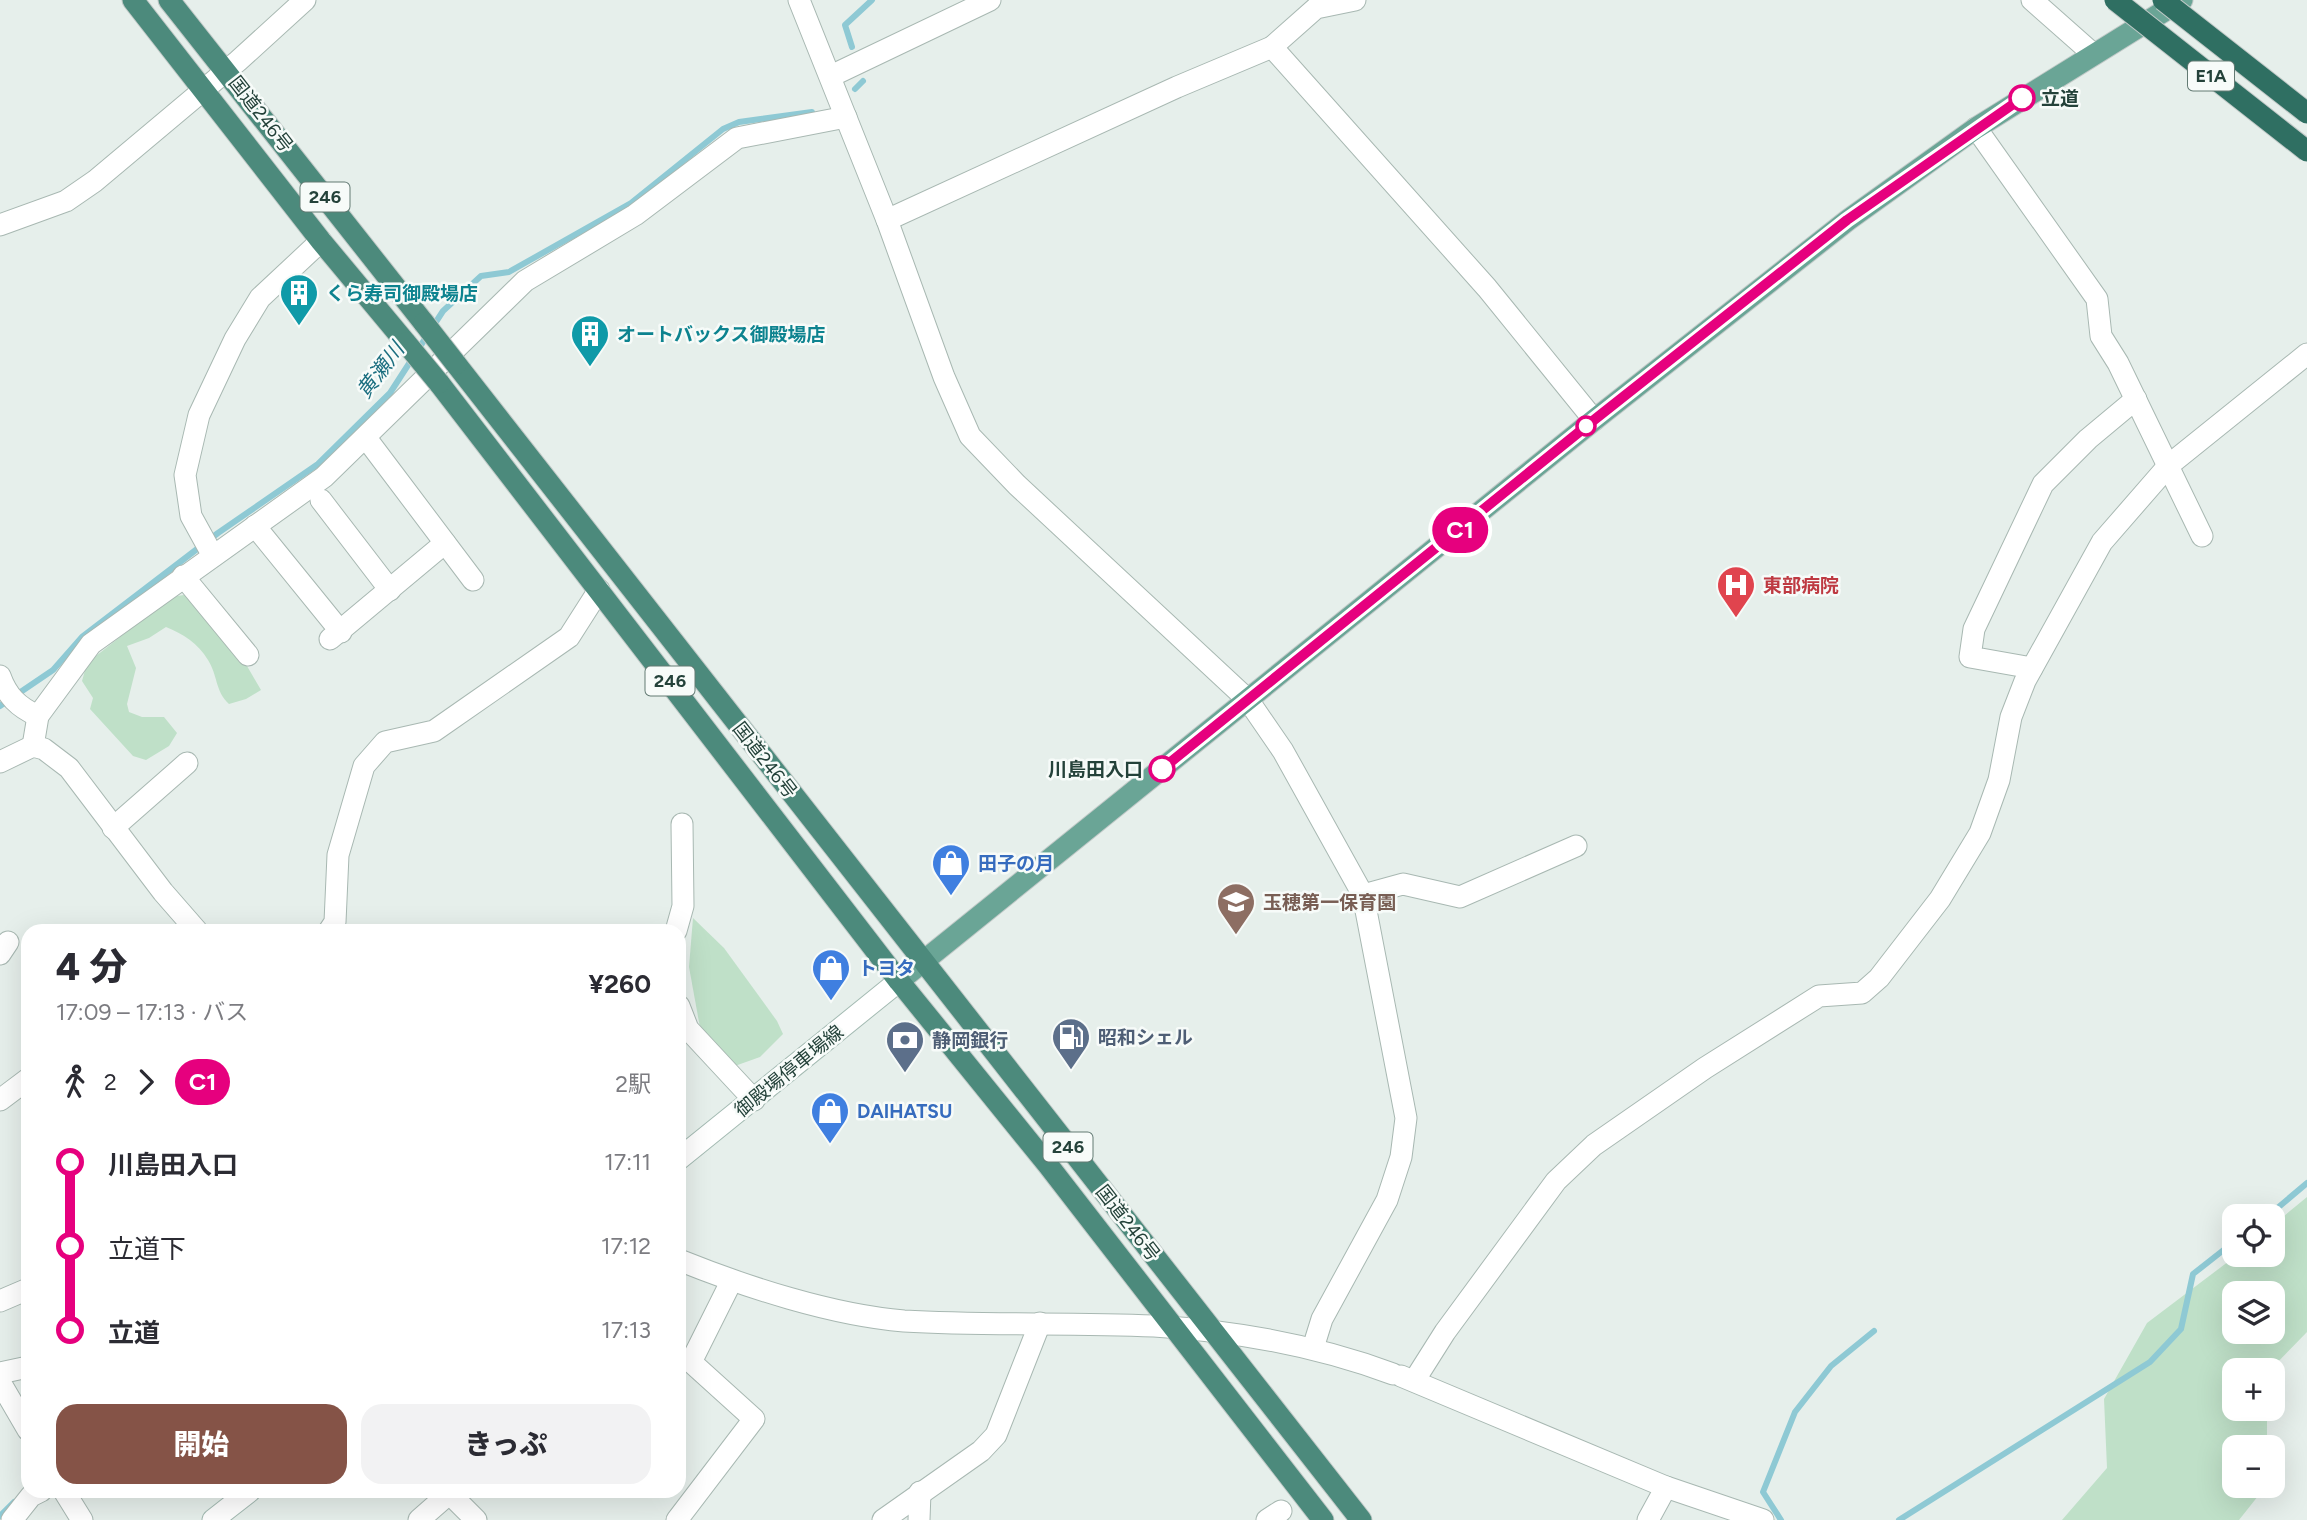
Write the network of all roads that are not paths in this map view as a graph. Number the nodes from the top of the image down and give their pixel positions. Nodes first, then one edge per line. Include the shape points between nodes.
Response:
1 (133, 0) edge
2 (169, 0) edge
3 (304, 0) edge
4 (799, 0) edge
5 (990, 0) edge
6 (1354, 0) edge
7 (2032, 0) edge
8 (2115, 0) edge
9 (2163, 0) edge
10 (2182, 0) edge
11 (1272, 47) junction
12 (2092, 53) junction
13 (227, 71) junction
14 (831, 76) junction
15 (202, 88) junction
16 (2307, 113) edge
17 (846, 117) junction
18 (1976, 128) junction
19 (2307, 151) edge
20 (887, 220) junction
21 (0, 225) edge
22 (321, 241) junction
23 (2307, 354) edge
24 (2136, 398) junction
25 (1594, 420) junction
26 (366, 438) junction
27 (2169, 465) junction
28 (321, 500) dead end
29 (255, 526) junction
30 (2202, 536) dead end
31 (445, 544) junction
32 (206, 546) junction
33 (183, 576) junction
34 (473, 580) dead end
35 (390, 590) junction
36 (599, 590) junction
37 (248, 655) dead end
38 (2032, 668) junction
39 (3, 683) edge
40 (1248, 700) junction
41 (33, 713) junction
42 (33, 746) junction
43 (0, 762) edge
44 (187, 763) dead end
45 (682, 824) dead end
46 (113, 828) junction
47 (1576, 846) dead end
48 (1363, 895) junction
49 (191, 924) edge
50 (334, 924) edge
51 (678, 924) edge
52 (922, 962) junction
53 (899, 981) junction
54 (686, 1024) edge
55 (754, 1100) junction
56 (686, 1153) edge
57 (686, 1263) edge
58 (732, 1282) junction
59 (21, 1292) edge
60 (0, 1301) edge
61 (1040, 1323) junction
62 (1176, 1328) junction
63 (1213, 1333) junction
64 (1313, 1348) junction
65 (21, 1368) edge
66 (0, 1373) edge
67 (1415, 1381) junction
68 (0, 1382) edge
69 (21, 1418) edge
70 (1666, 1487) junction
71 (920, 1492) junction
72 (30, 1498) edge
73 (68, 1498) edge
74 (241, 1498) edge
75 (444, 1498) edge
76 (456, 1498) edge
77 (12, 1520) edge
78 (82, 1520) edge
79 (213, 1520) edge
80 (419, 1520) edge
81 (476, 1520) edge
82 (677, 1520) edge
83 (883, 1520) edge
84 (919, 1520) edge
85 (1323, 1520) edge
86 (1361, 1520) edge
87 (1648, 1520) edge
88 (1763, 1520) edge

1 - 15 highway, 国道246号 / 246
2 - 13 highway, 国道246号 / 246
3 - 13 street
4 - 14 street
5 - 14 street
6 - 11 street via 1316,8
7 - 12 street
8 - 19 highway, E1A, bridge
9 - 16 highway, E1A, bridge
10 - 12 main road
11 - 20 street
11 - 25 street via 1487,288
12 - 18 main road
13 - 15 street
13 - 52 highway, 国道246号 / 246, bridge
14 - 17 street
15 - 21 street via 76,194
15 - 22 highway, 国道246号 / 246
17 - 20 street
17 - 26 street via 737,138 635,215 525,281
18 - 24 street via 2097,299 2102,336
18 - 25 main road via 1847,220
20 - 40 street via 970,436
22 - 32 street via 260,298 199,415 185,475 191,516
22 - 36 highway, 国道246号 / 246, bridge via 439,383
23 - 27 street
24 - 27 street
24 - 38 street via 2043,484 1974,629 1970,657
25 - 40 main road
26 - 29 street via 324,477
26 - 31 street
27 - 30 street
27 - 38 street via 2102,542
28 - 35 street
29 - 32 street
29 - 35 street via 336,636
31 - 34 street
31 - 35 street
32 - 33 street
33 - 37 street
33 - 41 street via 92,644
36 - 50 street via 569,638 434,731 385,743 364,766 338,855
36 - 53 highway, 国道246号 / 246
38 - 67 street via 2011,717 1999,780 1980,834 1940,899 1880,978 1862,993 1819,996 1594,1145 1556,1181 1445,1332
39 - 41 street
40 - 48 street via 1283,751
40 - 52 main road
41 - 42 street
42 - 43 street
42 - 46 street via 69,768
44 - 46 street
45 - 51 street via 683,906
46 - 49 street
47 - 48 street via 1461,897 1403,884
48 - 64 street via 1406,1118 1401,1157 1387,1200 1322,1319
52 - 53 main road
52 - 63 highway, 国道246号 / 246
53 - 55 street, 御殿場停車場線
53 - 62 highway, 国道246号 / 246
54 - 55 street
55 - 56 street, 御殿場停車場線
57 - 58 street
58 - 61 street via 903,1321
58 - 82 street via 691,1362 754,1419
59 - 60 street
61 - 62 street
61 - 71 street via 996,1435 981,1451
62 - 63 street
62 - 85 highway, 国道246号 / 246
63 - 64 street
63 - 86 highway, 国道246号 / 246
64 - 67 street
65 - 66 street
67 - 70 street
68 - 69 street
70 - 87 street
70 - 88 street
71 - 83 street
71 - 84 street
72 - 77 street
73 - 78 street
74 - 79 street
75 - 80 street
76 - 81 street

